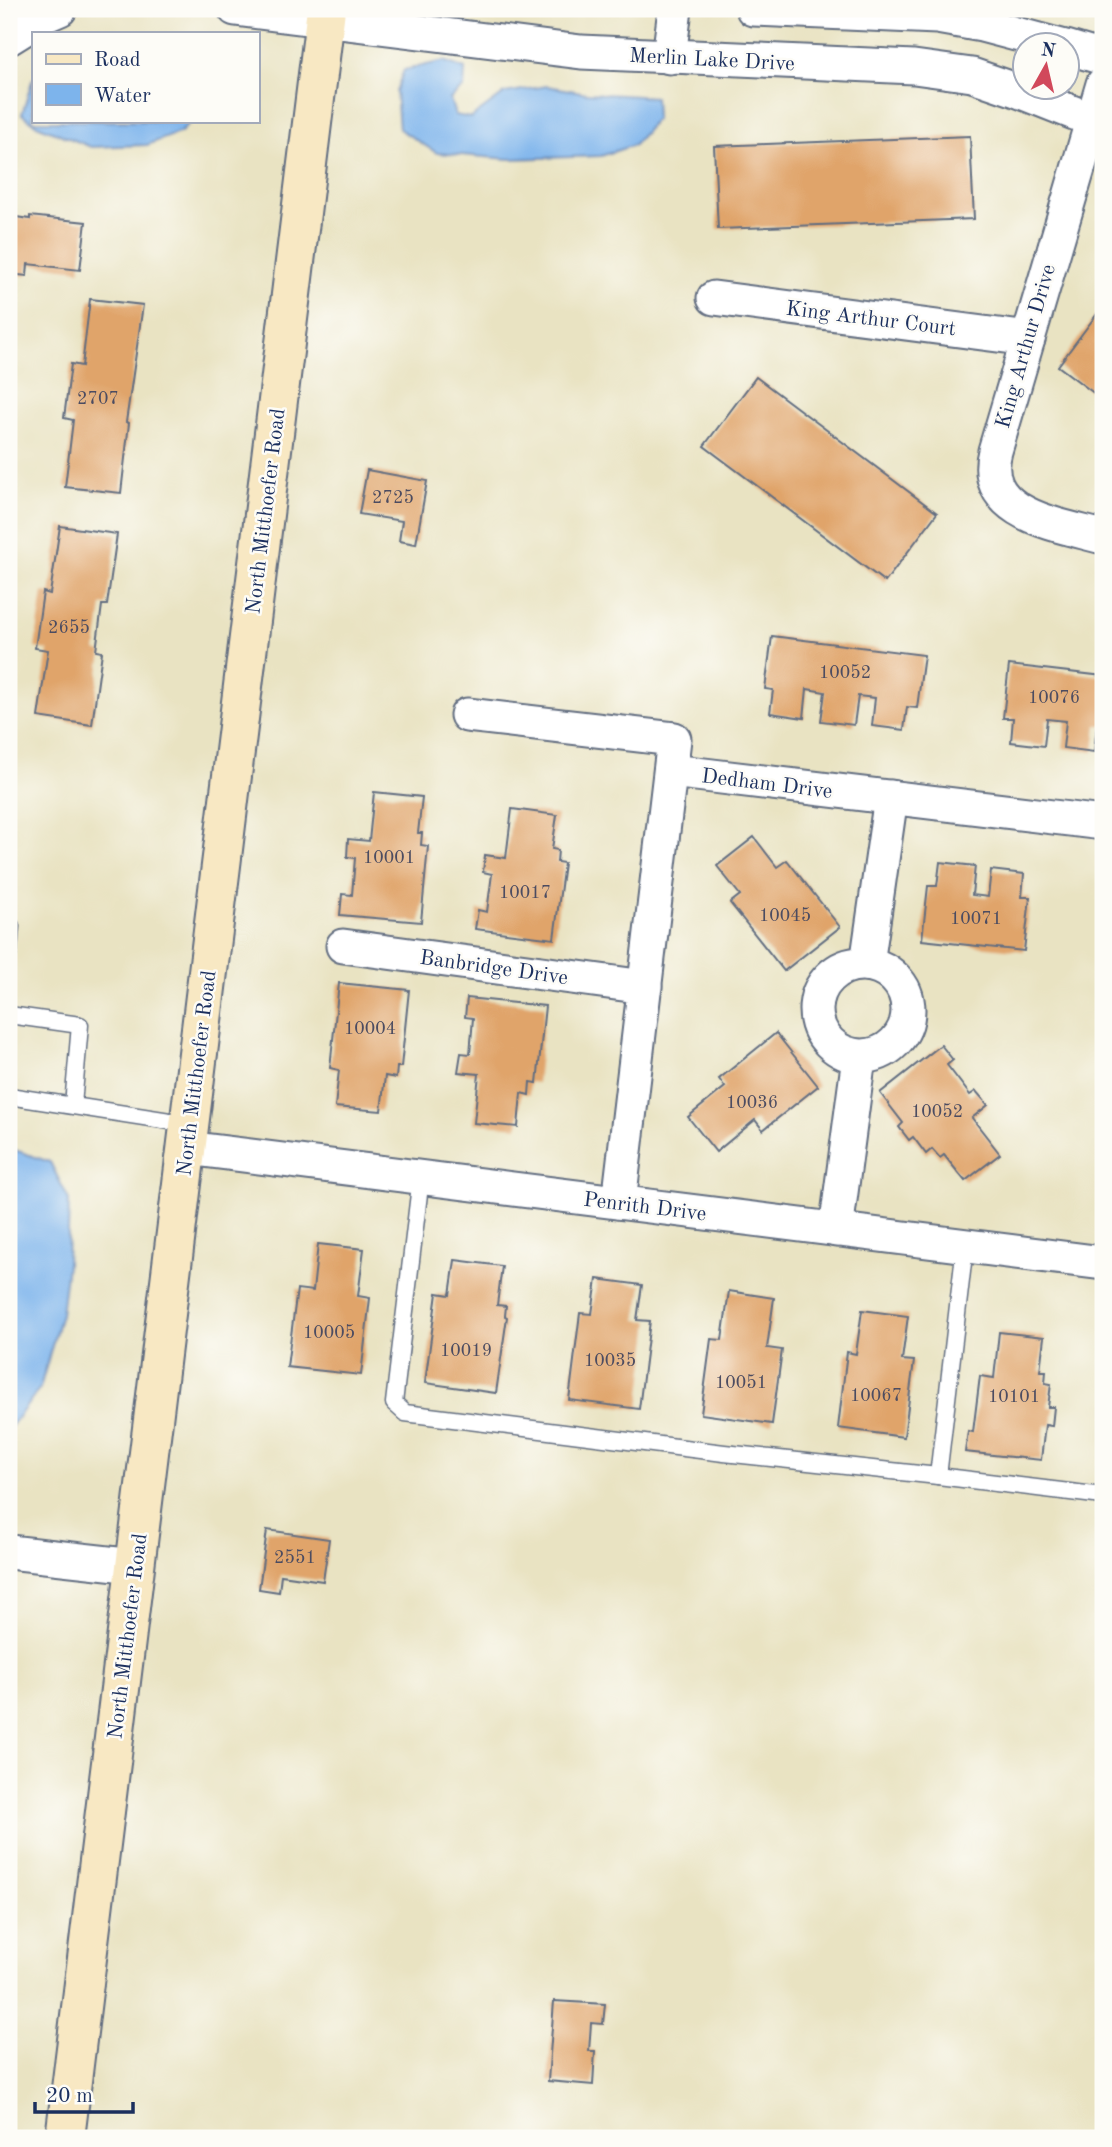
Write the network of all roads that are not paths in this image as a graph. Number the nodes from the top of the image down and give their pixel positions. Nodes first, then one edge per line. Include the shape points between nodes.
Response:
1 (60, 9) edge
2 (235, 9) edge
3 (675, 9) edge
4 (753, 9) edge
5 (326, 15) edge
6 (1010, 32) edge
7 (9, 38) edge
8 (669, 57) junction
9 (1080, 64) edge
10 (1100, 88) edge
11 (713, 298) dead end
12 (1027, 339) junction
13 (1103, 537) edge
14 (467, 715) dead end
15 (671, 771) junction
16 (891, 797) junction
17 (1103, 823) edge
18 (9, 926) edge
19 (343, 946) dead end
20 (9, 952) edge
21 (867, 964) junction
22 (645, 987) junction
23 (9, 1015) edge
24 (859, 1057) junction
25 (9, 1096) edge
26 (73, 1105) junction
27 (188, 1136) junction
28 (421, 1177) junction
29 (618, 1202) junction
30 (836, 1230) junction
31 (965, 1245) junction
32 (1103, 1263) edge
33 (938, 1476) junction
34 (1103, 1496) edge
35 (9, 1552) edge
36 (135, 1566) junction
37 (65, 2138) edge

1 - 7 street
2 - 5 street, Merlin Lake Drive
3 - 8 street
4 - 6 street via 937,17
5 - 8 street, Merlin Lake Drive via 581,52
5 - 27 main road, North Mitthoefer Road
8 - 10 street, Merlin Lake Drive via 914,66 971,75 1016,90
9 - 10 street
10 - 12 street, King Arthur Drive
11 - 12 street, King Arthur Court
12 - 13 street, King Arthur Drive via 993,458 996,484 1003,497 1023,513
14 - 15 street, Dedham Drive via 674,739
15 - 16 street, Dedham Drive
15 - 22 street
16 - 17 street, Dedham Drive
16 - 21 street
18 - 20 lane
19 - 22 street, Banbridge Drive
21 - 24 street via 882,968 900,984 908,1006 907,1022 889,1048
21 - 24 street via 838,970 819,992 816,1006 822,1035 832,1046
22 - 29 street
23 - 26 lane via 80,1025
24 - 30 street
25 - 26 lane
26 - 27 lane
27 - 28 street, Penrith Drive
27 - 36 main road, North Mitthoefer Road
28 - 29 street, Penrith Drive
28 - 33 lane via 394,1403 405,1413
29 - 30 street, Penrith Drive
30 - 31 street, Penrith Drive
31 - 32 street, Penrith Drive
31 - 33 lane
33 - 34 lane
35 - 36 street
36 - 37 main road, North Mitthoefer Road

